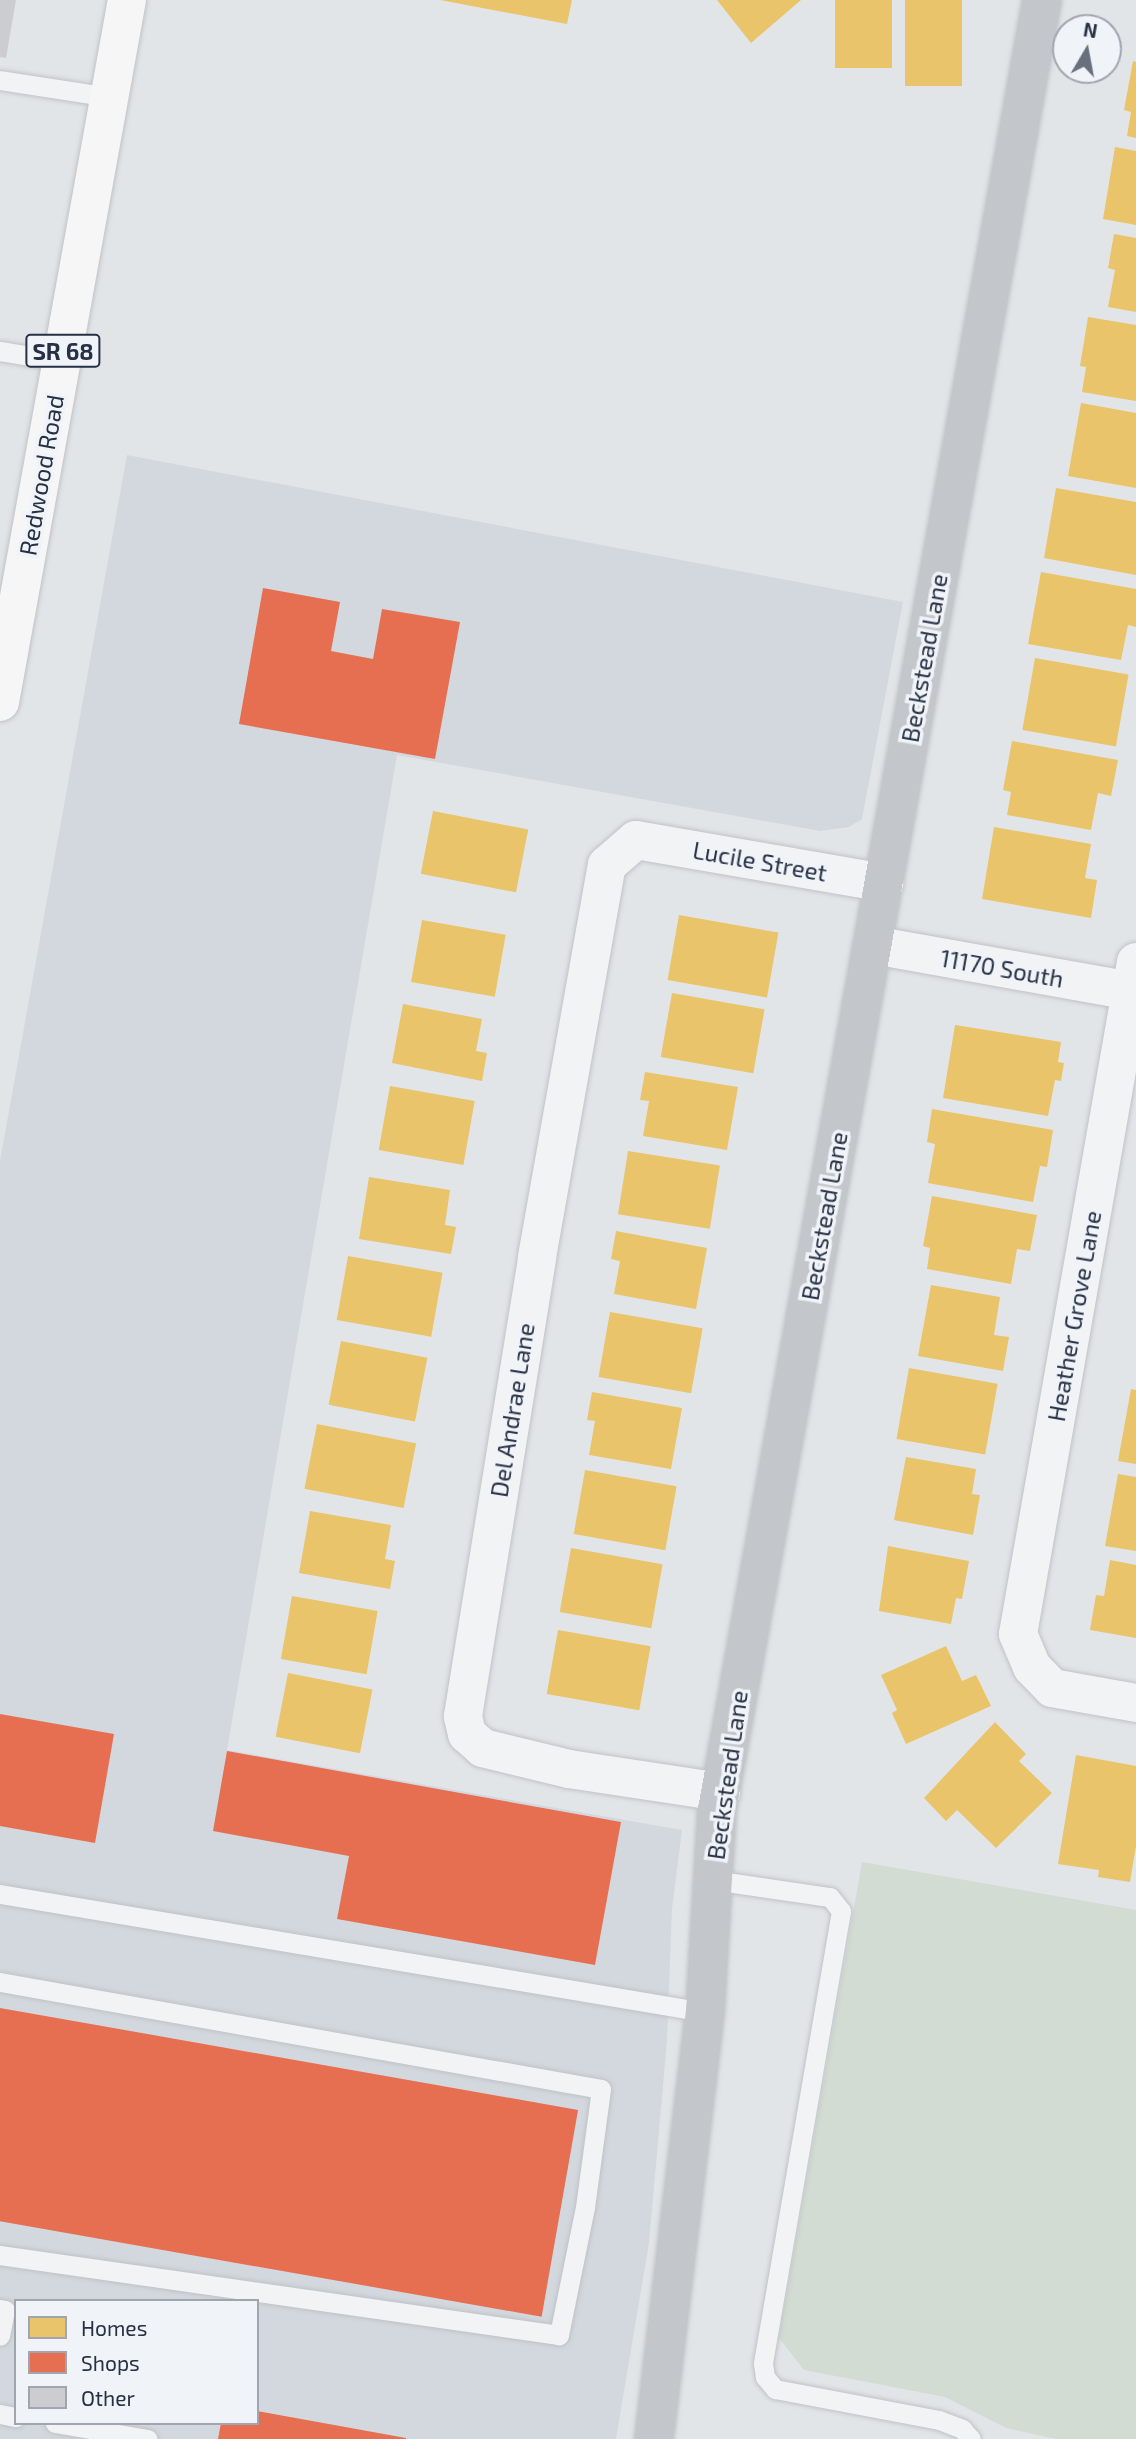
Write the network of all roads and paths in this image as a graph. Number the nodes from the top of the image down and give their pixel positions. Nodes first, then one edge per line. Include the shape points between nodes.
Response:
1 (127, 0) edge
2 (1042, 0) edge
3 (0, 80) edge
4 (110, 97) junction
5 (0, 351) edge
6 (61, 361) junction
7 (2, 678) edge
8 (636, 840) joint
9 (884, 883) junction
10 (873, 945) junction
11 (1133, 976) edge
12 (1136, 1703) edge
13 (720, 1792) junction
14 (713, 1880) junction
15 (0, 1894) edge
16 (0, 1982) edge
17 (705, 2012) junction
18 (0, 2255) edge
19 (0, 2309) edge
20 (0, 2336) edge
21 (67, 2425) edge
22 (148, 2439) edge
23 (654, 2439) edge
24 (971, 2439) edge

1 - 4 main road, Redwood Road / SR 68
2 - 9 street, Beckstead Lane
3 - 4 lane
4 - 6 main road, Redwood Road / SR 68
5 - 6 lane
6 - 7 main road, Redwood Road / SR 68
8 - 9 street, Lucile Street
8 - 13 street, Del Andrae Lane via 607,865 537,1257 463,1716 467,1734 483,1748 569,1769
9 - 10 street, Beckstead Lane
10 - 11 street, 11170 South
10 - 13 street, Beckstead Lane
11 - 12 street, Heather Grove Lane via 1017,1633 1032,1667 1052,1688
13 - 14 street, Beckstead Lane
14 - 17 street, Beckstead Lane
14 - 24 lane via 830,1897 841,1911 763,2363 765,2378 775,2389 939,2420 962,2429
15 - 17 lane
16 - 18 lane via 600,2089 584,2207 559,2335
17 - 23 street, Beckstead Lane
19 - 20 lane via 5,2310
21 - 22 lane

